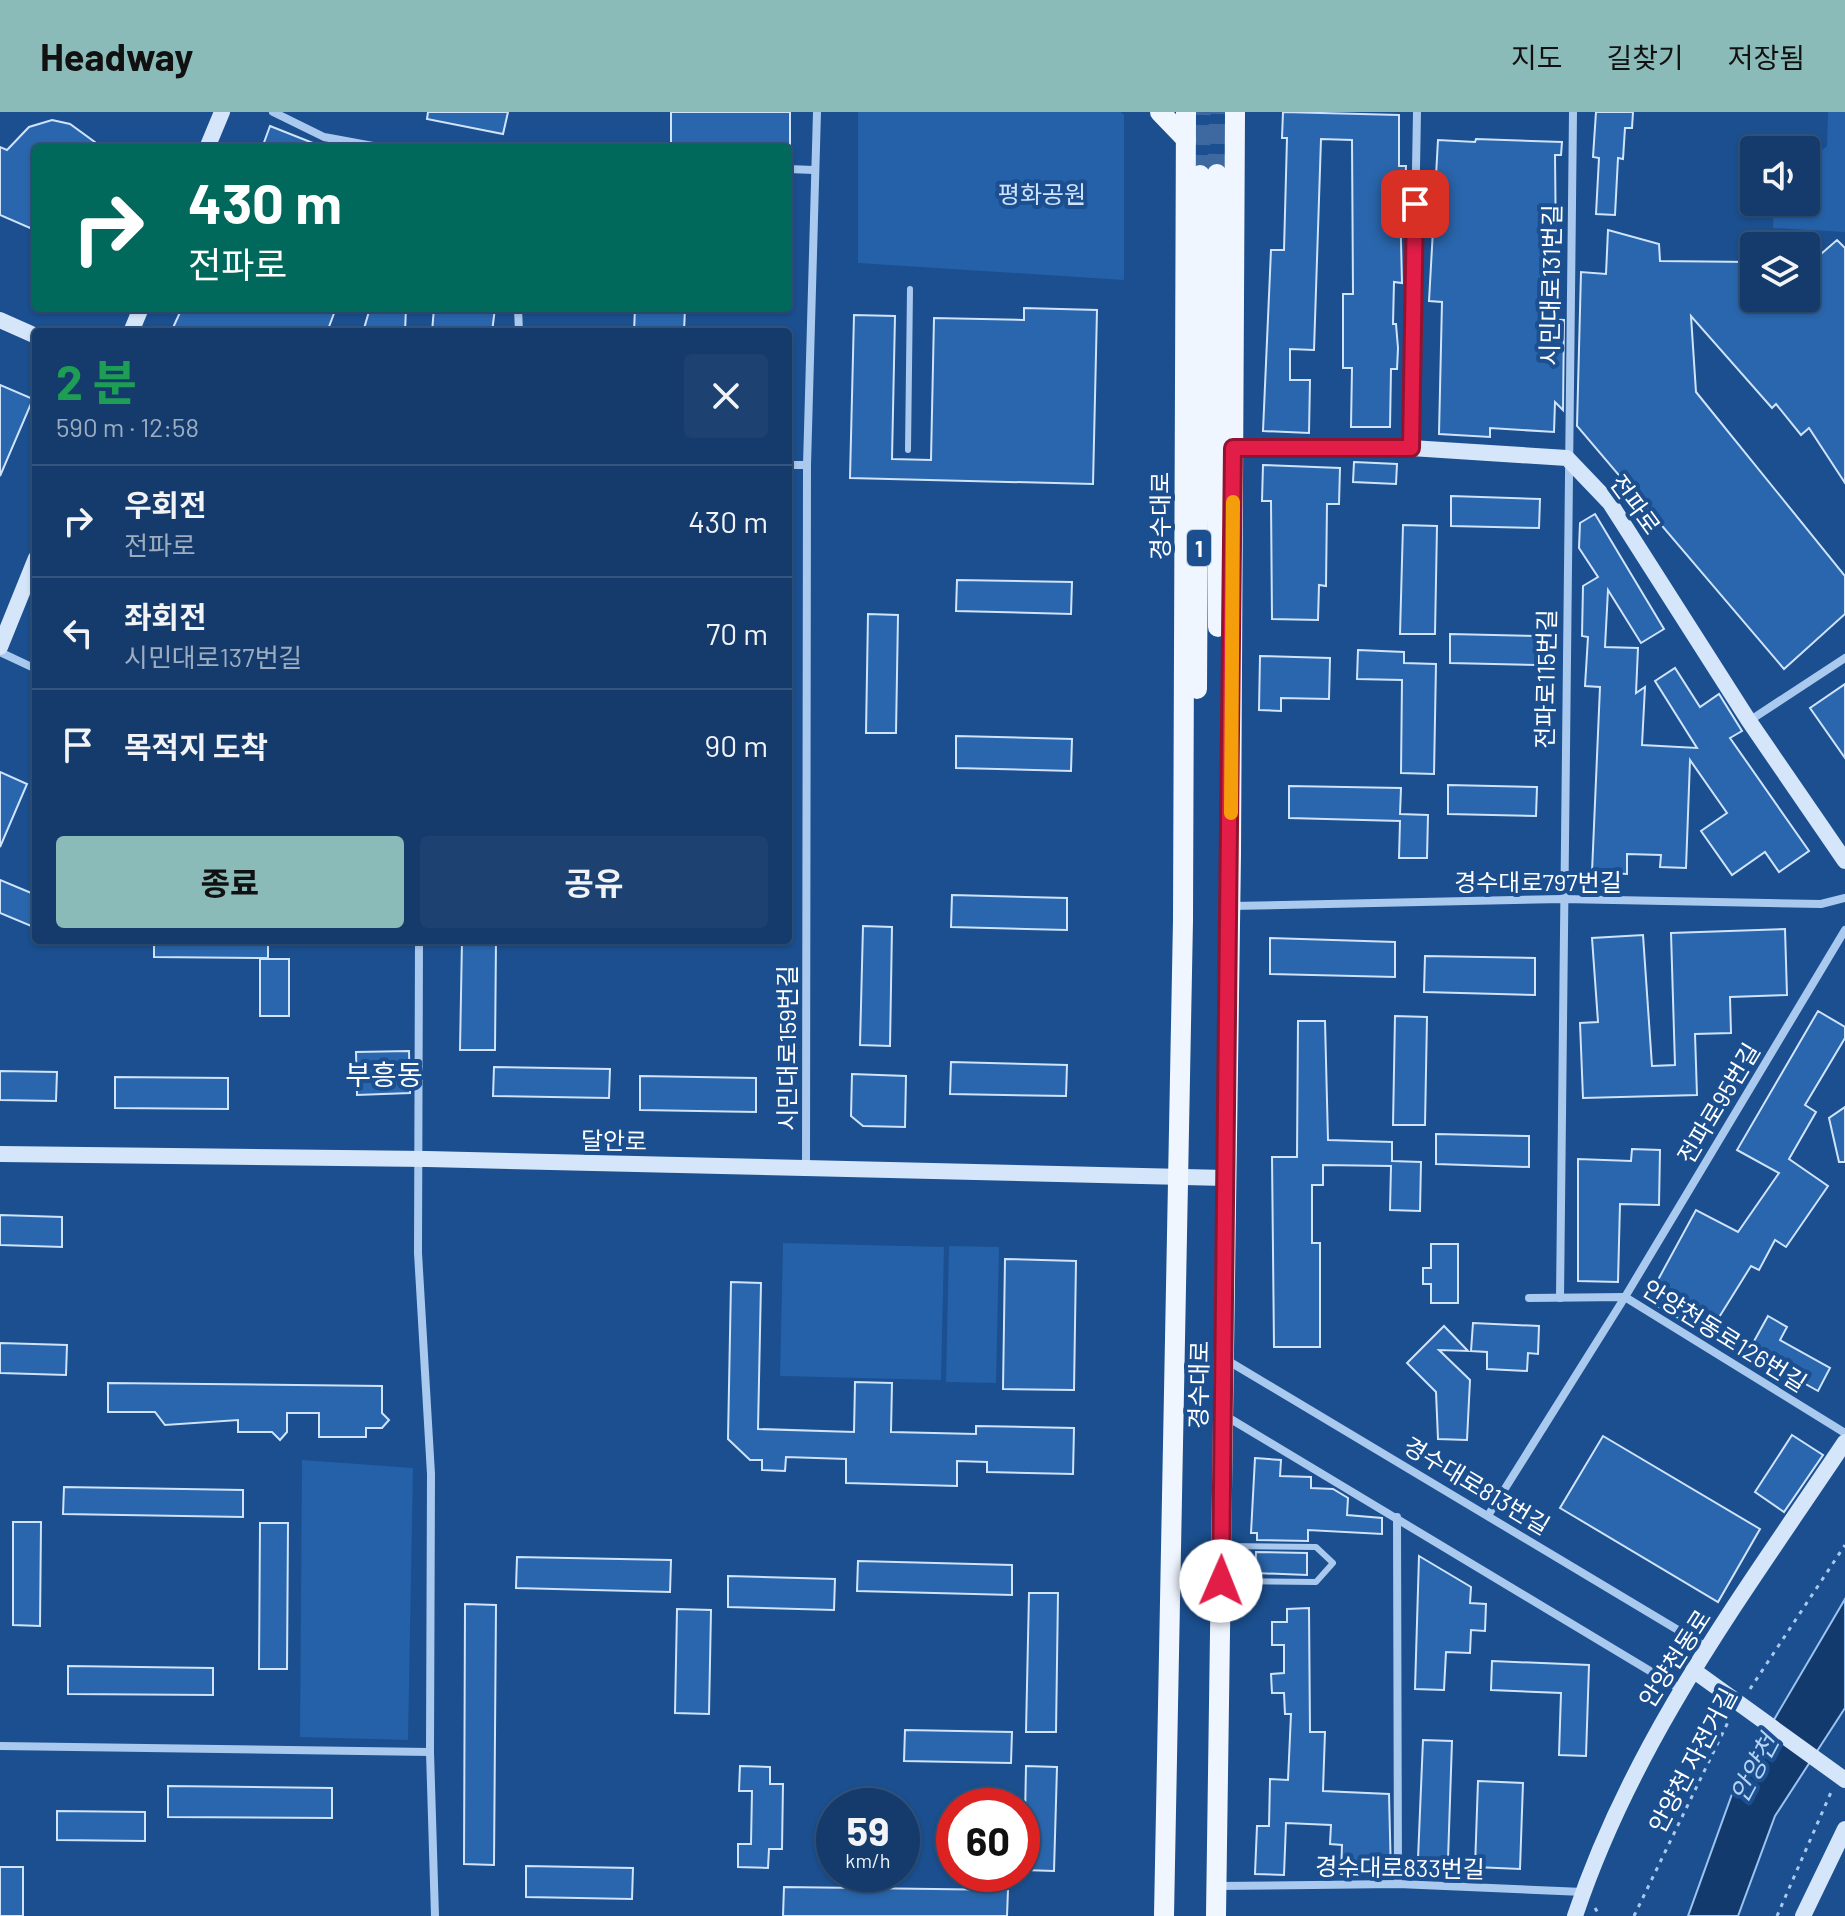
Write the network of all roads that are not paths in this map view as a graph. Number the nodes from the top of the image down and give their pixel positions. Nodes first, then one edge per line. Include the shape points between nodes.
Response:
1 (222, 112) edge
2 (273, 112) edge
3 (817, 112) edge
4 (1160, 112) edge
5 (1186, 112) edge
6 (1251, 112) edge
7 (1417, 112) edge
8 (1573, 112) edge
9 (1235, 120) edge
10 (1186, 139) junction
11 (209, 144) edge
12 (362, 144) edge
13 (792, 169) edge
14 (814, 170) junction
15 (910, 289) dead end
16 (0, 320) edge
17 (32, 334) edge
18 (1233, 448) junction
19 (1411, 448) junction
20 (908, 450) dead end
21 (1567, 458) junction
22 (792, 465) edge
23 (807, 465) junction
24 (32, 568) edge
25 (0, 649) edge
26 (1845, 658) edge
27 (32, 667) edge
28 (1749, 721) junction
29 (1231, 854) junction
30 (1845, 861) edge
31 (1845, 898) edge
32 (1562, 899) junction
33 (1230, 906) junction
34 (1183, 920) junction
35 (1845, 930) edge
36 (419, 944) edge
37 (0, 1154) edge
38 (806, 1168) junction
39 (1226, 1178) junction
40 (1178, 1179) junction
41 (1625, 1297) junction
42 (1529, 1298) dead end
43 (1560, 1298) junction
44 (1224, 1359) junction
45 (1223, 1415) junction
46 (1845, 1433) edge
47 (1845, 1442) edge
48 (1489, 1514) junction
49 (1397, 1517) junction
50 (1221, 1546) junction
51 (1221, 1581) junction
52 (1708, 1648) junction
53 (1693, 1670) junction
54 (1680, 1689) junction
55 (0, 1746) edge
56 (430, 1752) junction
57 (1840, 1782) edge
58 (1845, 1829) edge
59 (1398, 1884) junction
60 (1217, 1886) junction
61 (1583, 1892) junction
62 (435, 1916) edge
63 (1164, 1916) edge
64 (1216, 1916) edge
65 (1575, 1916) edge
66 (1803, 1916) edge

1 - 11 street
2 - 12 street via 324,137
3 - 14 street, 시민대로159번길
4 - 10 main road
5 - 10 main road, 경수대로
6 - 9 main road
7 - 19 street
8 - 21 street, 시민대로131번길
9 - 18 main road, 경수대로
10 - 34 main road, 경수대로
13 - 14 street
14 - 23 street, 시민대로159번길
15 - 20 lane
16 - 17 street
18 - 19 street
18 - 29 main road, 경수대로
19 - 21 street
21 - 28 street, 전파로 via 1610,503
21 - 32 street, 전파로115번길
22 - 23 street
23 - 38 street, 시민대로159번길
24 - 25 street
25 - 27 street
26 - 28 street
28 - 30 street, 전파로
29 - 33 main road, 경수대로 / 1
29 - 34 main road, 경수대로 / 1 via 1218,647 1209,174 1199,649
31 - 32 street, 경수대로797번길 via 1821,904
32 - 33 street, 경수대로797번길
32 - 43 street, 전파로115번길
33 - 39 main road, 경수대로 / 1
34 - 40 main road, 경수대로 / 1
35 - 41 street, 전파로95번길
36 - 56 street via 418,1253 431,1474
37 - 38 street, 달안로
38 - 40 street, 달안로
39 - 40 street, 달안로
39 - 44 main road, 경수대로 / 1
40 - 63 main road, 경수대로 / 1
41 - 43 street, 안양천동로126번길
41 - 46 street, 안양천동로126번길
41 - 48 street, 전파로95번길
42 - 43 street, 안양천동로126번길
44 - 45 main road, 경수대로 / 1
44 - 48 street, 경수대로813번길
45 - 49 street
45 - 50 main road, 경수대로 / 1
47 - 52 street, 안양천동로
48 - 52 street, 경수대로813번길
49 - 54 street
49 - 59 street
50 - 51 main road, 경수대로 / 1
50 - 51 lane via 1316,1547 1333,1563 1316,1582
51 - 60 main road, 경수대로 / 1
52 - 53 street, 안양천동로
53 - 54 street, 안양천동로
53 - 57 street
54 - 61 street, 안양천동로 via 1645,1749
55 - 56 street
56 - 62 street
58 - 66 street
59 - 60 street, 경수대로833번길
59 - 61 street, 경수대로833번길
60 - 64 main road, 경수대로 / 1
61 - 65 street, 안양천동로

